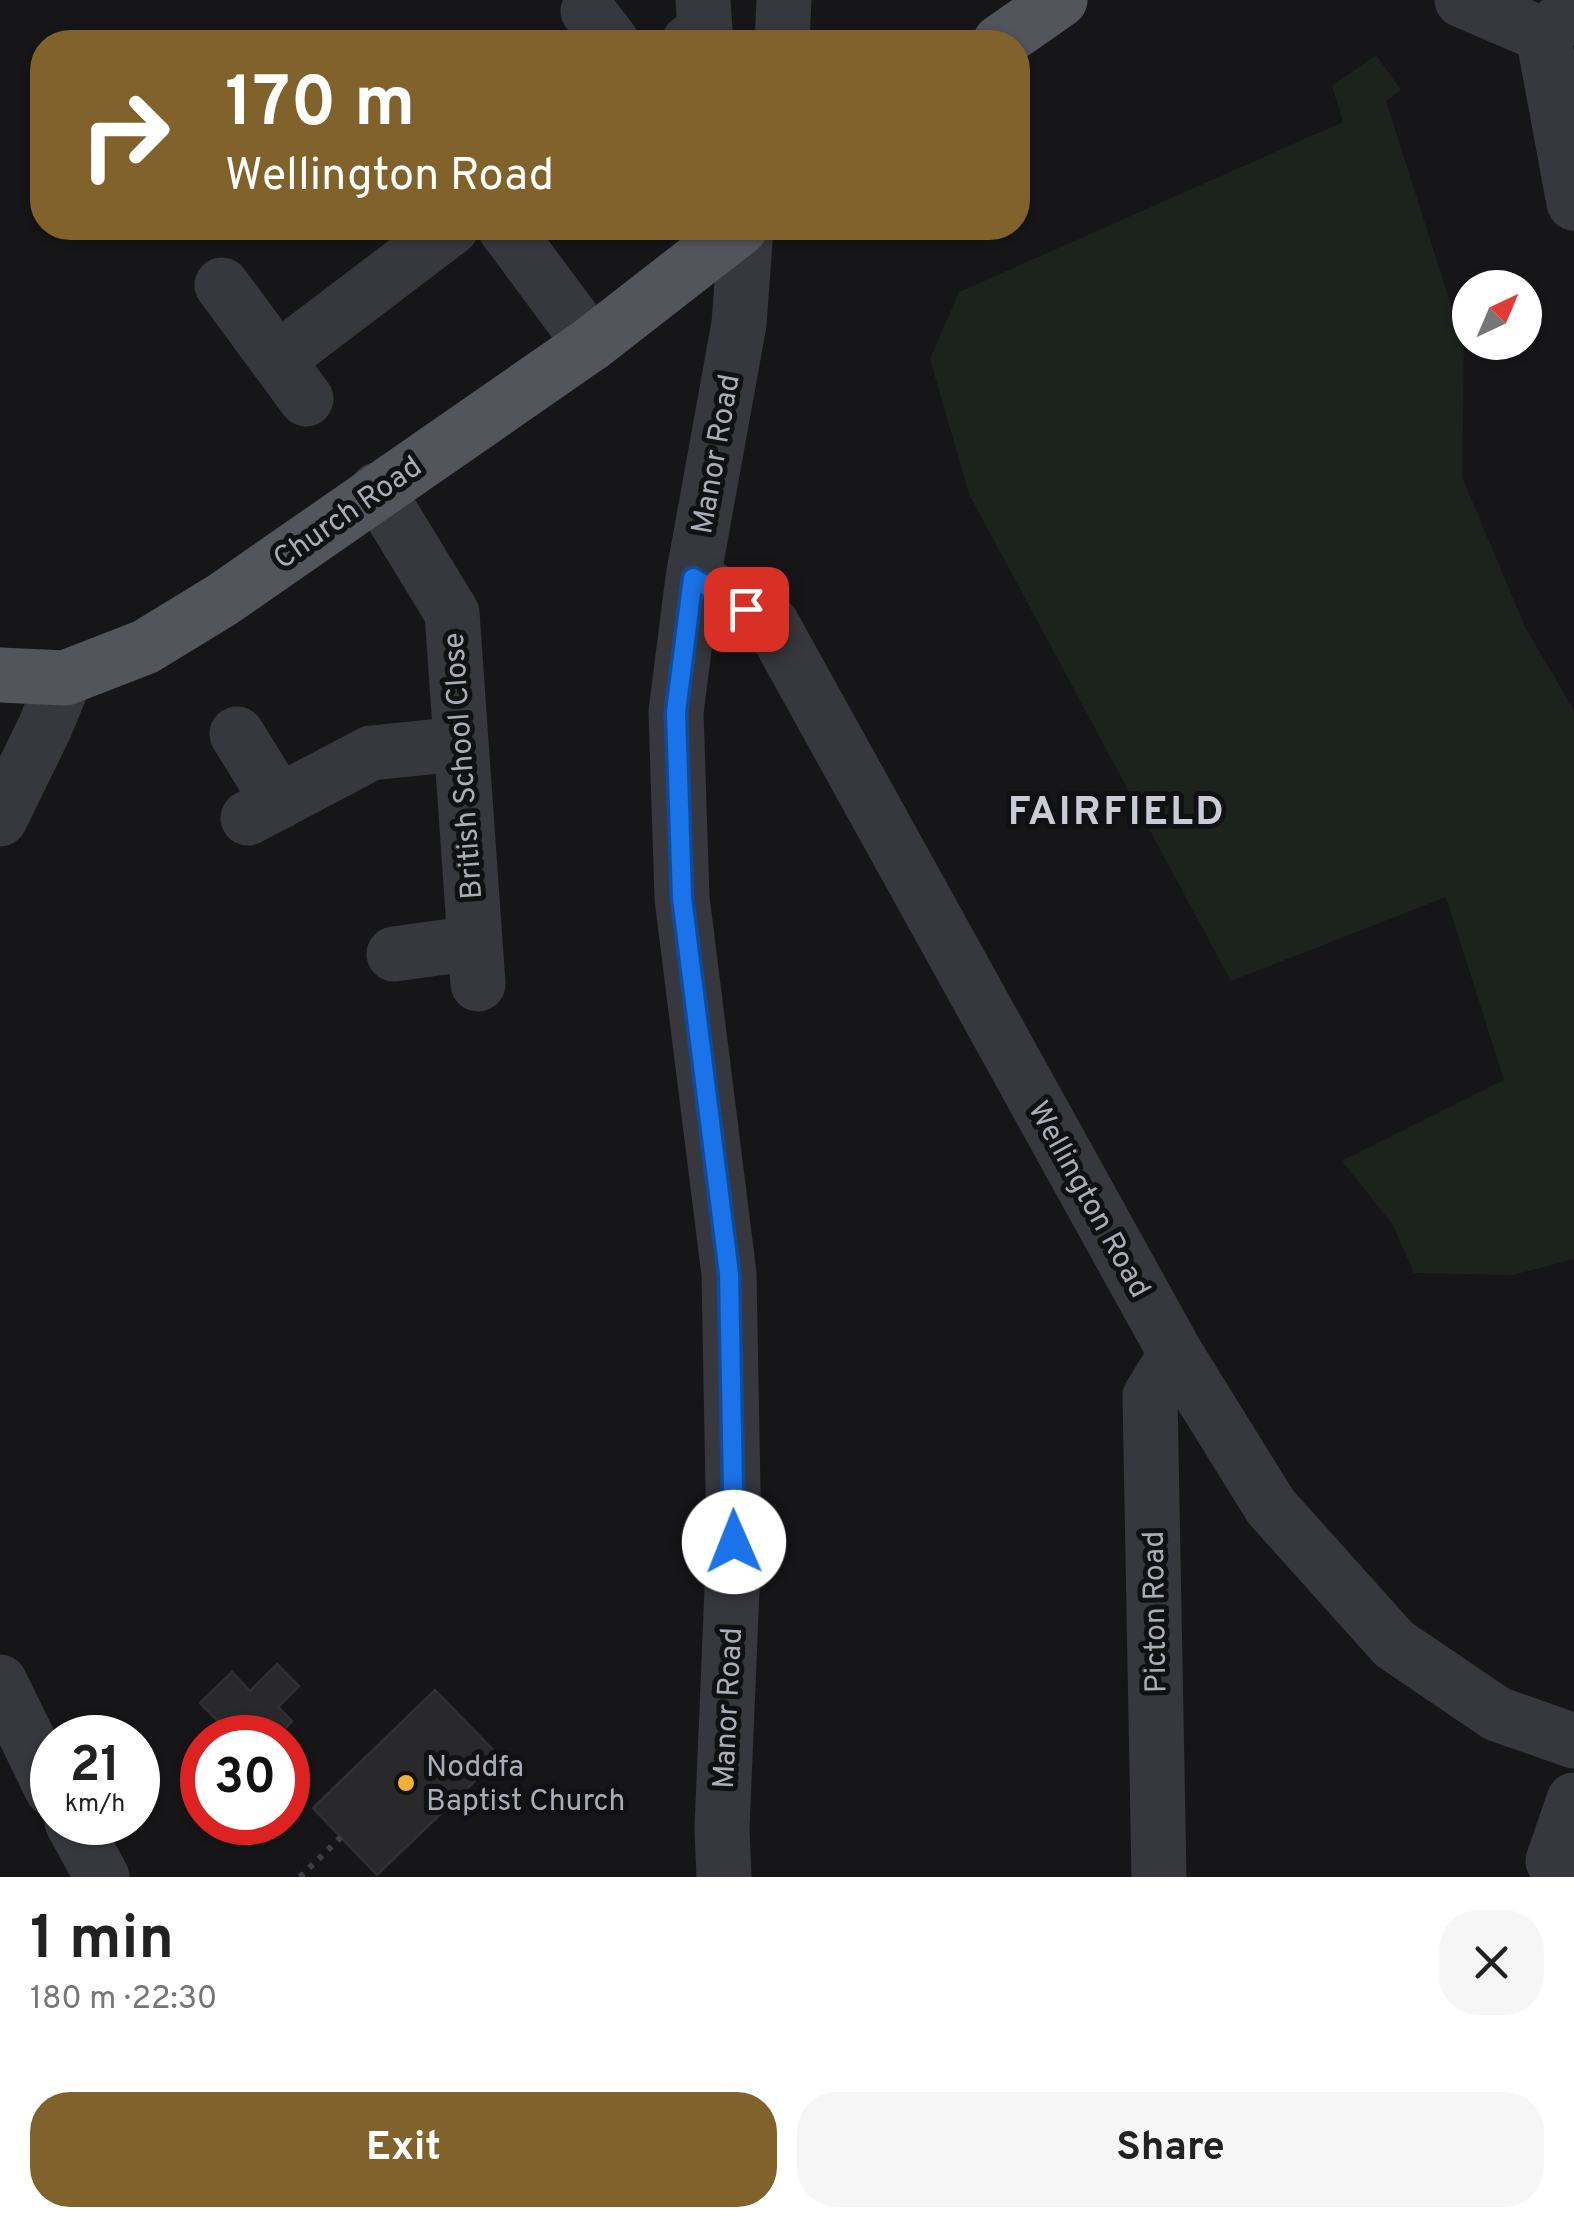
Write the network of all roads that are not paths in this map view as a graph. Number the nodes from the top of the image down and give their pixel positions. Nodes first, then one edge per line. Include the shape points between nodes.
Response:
1 (784, 0) edge
2 (1060, 0) edge
3 (1462, 0) edge
4 (1559, 23) edge
5 (783, 30) edge
6 (1017, 30) edge
7 (1574, 203) edge
8 (438, 240) edge
9 (514, 240) edge
10 (728, 240) edge
11 (743, 240) edge
12 (222, 285) dead end
13 (590, 344) junction
14 (377, 490) junction
15 (693, 578) junction
16 (0, 675) edge
17 (64, 678) junction
18 (237, 734) dead end
19 (460, 744) junction
20 (0, 819) edge
21 (394, 954) dead end
22 (1176, 1354) junction
23 (0, 1682) edge
24 (1574, 1741) edge
25 (30, 1749) edge
26 (1574, 1800) edge
27 (85, 1845) edge
28 (1553, 1861) dead end
29 (102, 1877) edge
30 (724, 1877) edge
31 (1158, 1877) edge

1 - 5 street
2 - 6 main road
3 - 4 street
4 - 7 street
8 - 12 street via 292,380
9 - 13 street
10 - 13 main road, Church Road
11 - 15 street, Manor Road via 739,324
13 - 14 main road, Church Road
14 - 17 main road, Church Road via 145,648
14 - 19 street, British School Close via 452,613
15 - 22 street, Wellington Road via 772,624
15 - 30 street, Manor Road via 676,712 682,898 729,1274 734,1542
16 - 17 main road
17 - 20 street
18 - 19 street via 263,810 371,753
19 - 21 street, British School Close via 476,964
22 - 24 street, Wellington Road via 1271,1506 1394,1644 1496,1714
22 - 31 street, Picton Road via 1150,1396
23 - 25 street
26 - 28 street
27 - 29 street

